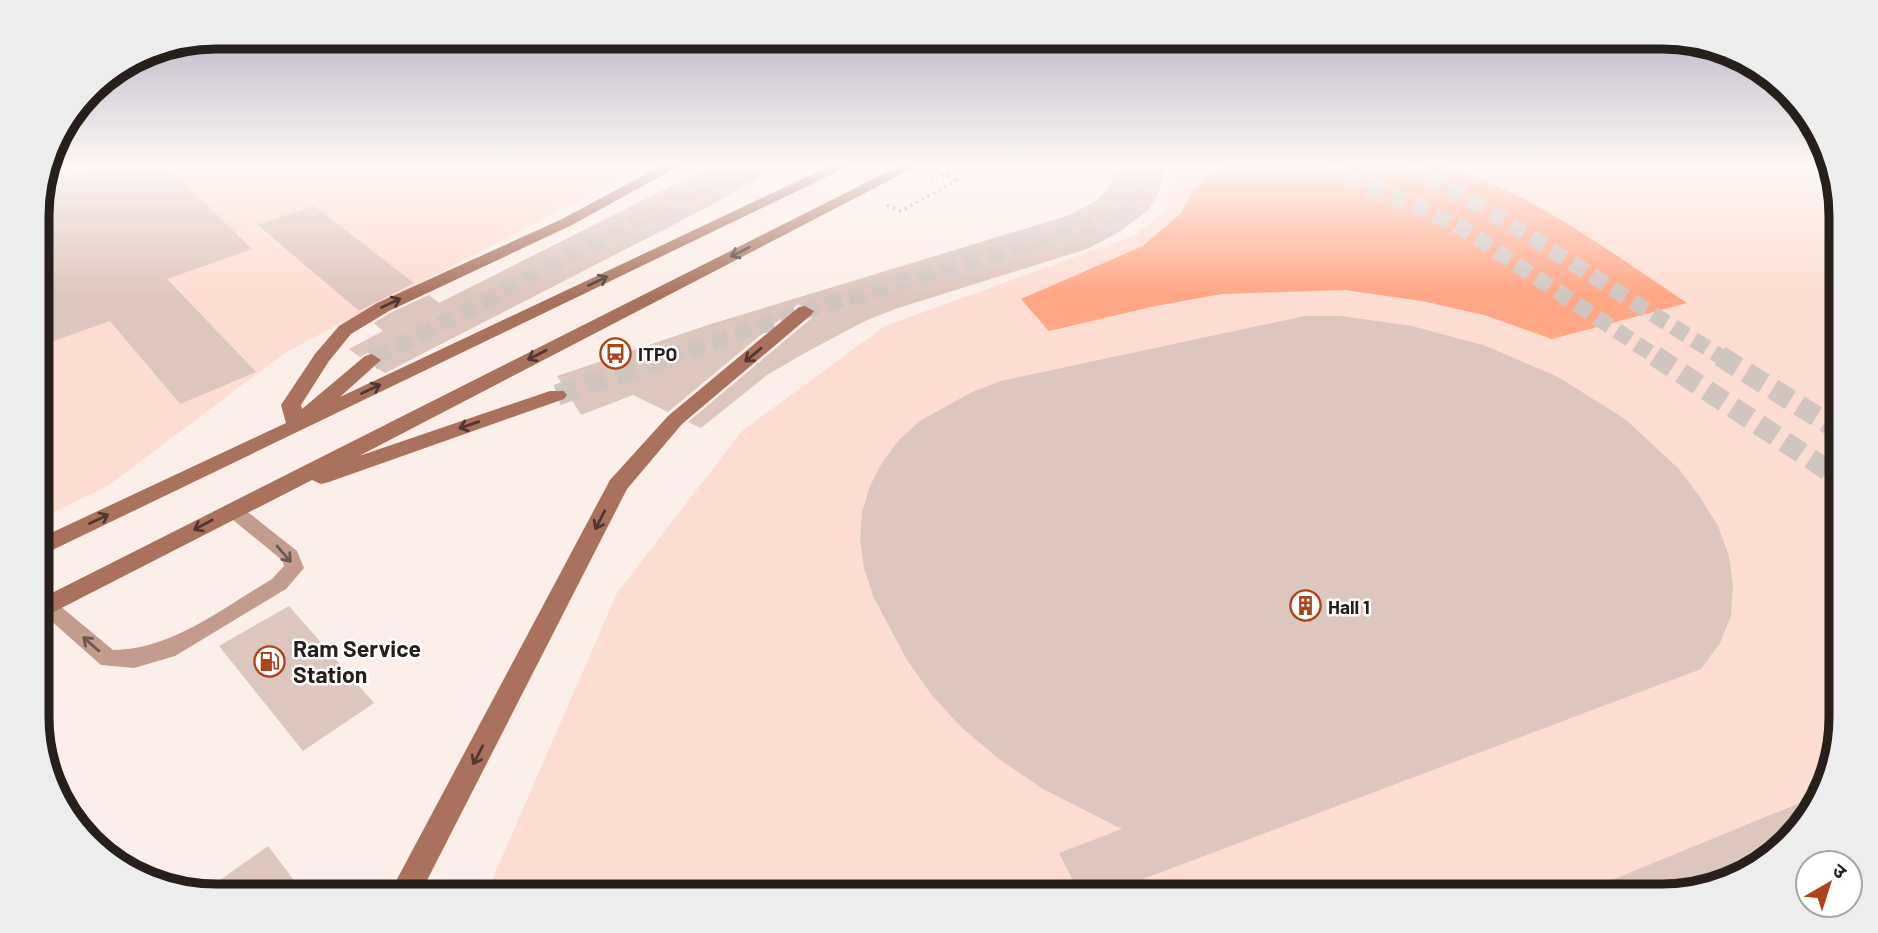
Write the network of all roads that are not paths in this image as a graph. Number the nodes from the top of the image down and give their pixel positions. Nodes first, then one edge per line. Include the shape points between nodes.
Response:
1 (590, 210) edge
2 (750, 210) edge
3 (824, 210) edge
4 (805, 311) dead end
5 (372, 360) tunnel mouth
6 (557, 395) tunnel mouth
7 (296, 424) junction
8 (238, 507) junction
9 (49, 544) edge
10 (49, 606) edge
11 (49, 614) edge
12 (410, 884) edge

7 -> 1 main road via 291,405 345,330 383,307
7 -> 2 main road
3 -> 8 main road
4 -> 12 main road via 676,420 618,485
5 - 7 main road
6 -> 8 main road
9 -> 7 main road
8 -> 10 main road
8 -> 11 lane via 290,556 294,568 279,584 168,650 134,659 108,659

